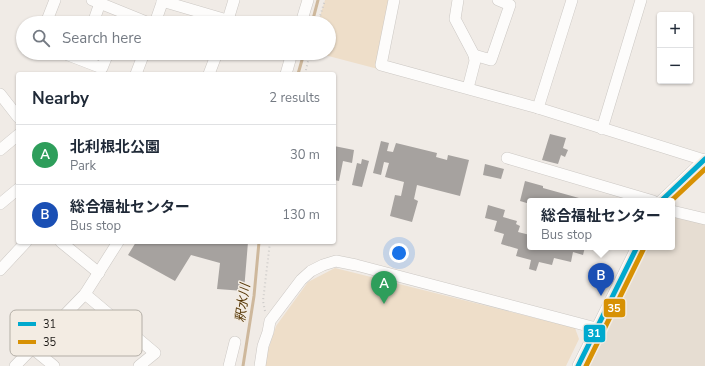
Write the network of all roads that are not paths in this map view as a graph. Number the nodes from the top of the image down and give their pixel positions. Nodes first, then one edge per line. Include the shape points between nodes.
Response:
1 (55, 0) edge
2 (234, 0) edge
3 (308, 0) edge
4 (394, 0) edge
5 (458, 0) edge
6 (498, 0) edge
7 (572, 0) edge
8 (641, 0) edge
9 (163, 1) edge
10 (96, 2) edge
11 (49, 16) edge
12 (94, 16) edge
13 (119, 16) edge
14 (158, 16) edge
15 (212, 16) edge
16 (232, 16) edge
17 (303, 16) edge
18 (474, 55) junction
19 (81, 60) edge
20 (105, 60) edge
21 (141, 60) edge
22 (215, 60) edge
23 (290, 60) edge
24 (137, 72) edge
25 (210, 72) edge
26 (287, 72) edge
27 (468, 88) junction
28 (1, 96) edge
29 (538, 108) junction
30 (16, 115) edge
31 (602, 129) junction
32 (16, 137) edge
33 (0, 150) edge
34 (507, 158) dead end
35 (705, 160) edge
36 (16, 192) edge
37 (643, 198) edge
38 (664, 198) edge
39 (0, 204) edge
40 (675, 212) edge
41 (705, 219) edge
42 (24, 244) edge
43 (63, 244) edge
44 (117, 244) edge
45 (635, 250) edge
46 (0, 270) edge
47 (99, 273) junction
48 (85, 294) junction
49 (69, 310) edge
50 (104, 310) edge
51 (596, 328) junction
52 (142, 342) edge
53 (234, 342) dead end
54 (25, 356) edge
55 (42, 356) edge
56 (16, 366) edge
57 (54, 366) edge
58 (139, 366) edge
59 (229, 366) edge
60 (260, 366) edge
61 (578, 366) edge

1 - 11 street
2 - 16 street
3 - 17 street
4 - 27 street via 381,65
5 - 18 street via 455,18
6 - 18 street via 510,5 490,60
7 - 29 street
8 - 31 street
9 - 14 street
9 - 15 street
10 - 12 street
10 - 13 street
18 - 27 street via 475,61
19 - 20 street via 102,68
21 - 24 street
22 - 25 street
23 - 26 street
27 - 29 street
28 - 30 street
29 - 31 street
31 - 35 street
32 - 33 street
34 - 37 street
35 - 38 street
36 - 39 street
40 - 41 street
42 - 46 street
43 - 47 street
44 - 47 street
45 - 51 street
47 - 48 street
48 - 49 street
48 - 50 street
51 - 60 street via 336,261 311,271 301,280 270,321
51 - 61 street
52 - 58 street via 155,353
53 - 59 street
54 - 56 street
55 - 57 street

